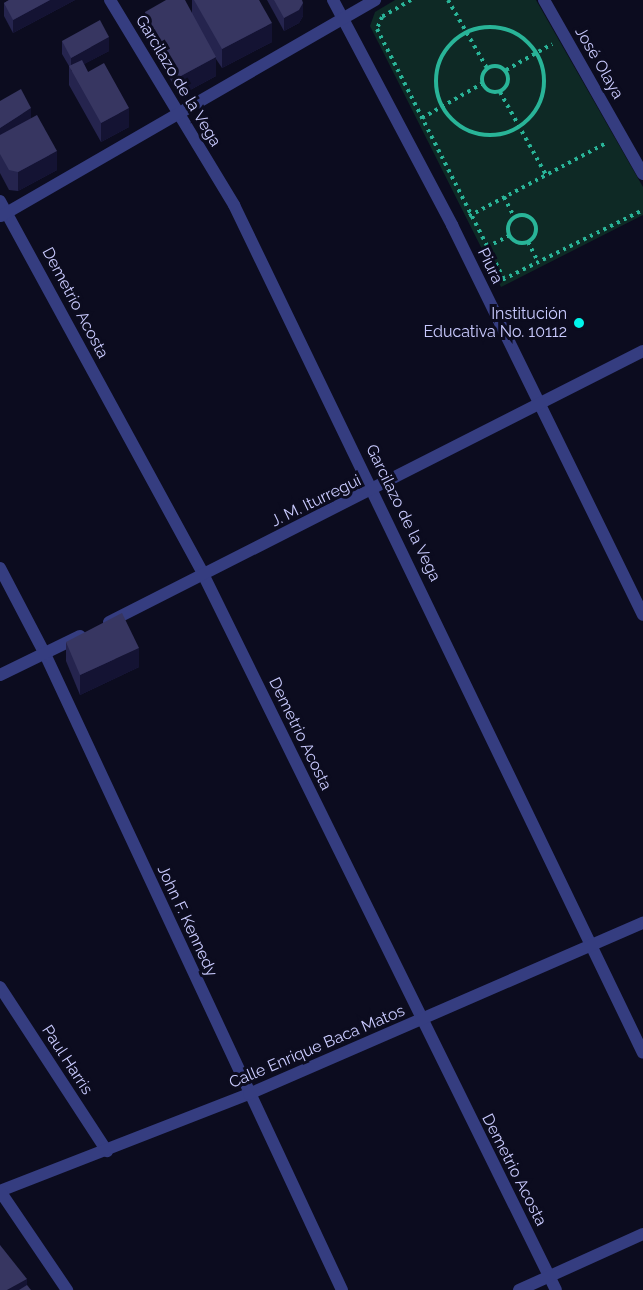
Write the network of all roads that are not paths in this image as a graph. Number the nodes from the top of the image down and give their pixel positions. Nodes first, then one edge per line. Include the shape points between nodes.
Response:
1 (110, 0) edge
2 (333, 0) edge
3 (375, 0) edge
4 (544, 0) edge
5 (343, 19) junction
6 (178, 116) junction
7 (643, 174) edge
8 (0, 201) edge
9 (4, 214) edge
10 (643, 351) edge
11 (538, 404) junction
12 (374, 491) junction
13 (0, 568) edge
14 (203, 574) junction
15 (643, 615) edge
16 (45, 654) junction
17 (0, 675) edge
18 (643, 923) edge
19 (592, 945) junction
20 (0, 987) edge
21 (421, 1021) junction
22 (643, 1053) edge
23 (249, 1094) junction
24 (107, 1151) junction
25 (0, 1191) edge
26 (643, 1234) edge
27 (549, 1276) junction
28 (67, 1290) edge
29 (342, 1290) edge
30 (519, 1290) edge
31 (556, 1290) edge

1 - 6 street, Garcilazo de la Vega
2 - 5 street, Piura
3 - 5 street
4 - 7 street, José Olaya
5 - 6 street
5 - 11 street, Piura via 452,225
6 - 9 street
6 - 12 street, Garcilazo de la Vega via 234,205
8 - 9 street, Demetrio Acosta
9 - 14 street, Demetrio Acosta
10 - 11 street, J. M. Iturregui
11 - 12 street, J. M. Iturregui
11 - 15 street, Piura
12 - 14 street, J. M. Iturregui
12 - 19 street, Garcilazo de la Vega
13 - 16 street, John F. Kennedy
14 - 16 street, J. M. Iturregui
14 - 21 street, Demetrio Acosta
16 - 17 street, J. M. Iturregui
16 - 23 street, John F. Kennedy
18 - 19 street, Calle Enrique Baca Matos
19 - 21 street, Calle Enrique Baca Matos
19 - 22 street, Garcilazo de la Vega
20 - 24 street, Paul Harris
21 - 23 street, Calle Enrique Baca Matos
21 - 27 street, Demetrio Acosta
23 - 24 street, Calle Enrique Baca Matos
23 - 29 street, John F. Kennedy
24 - 25 street, Calle Enrique Baca Matos
25 - 28 street
26 - 27 street
27 - 30 street
27 - 31 street, Demetrio Acosta

